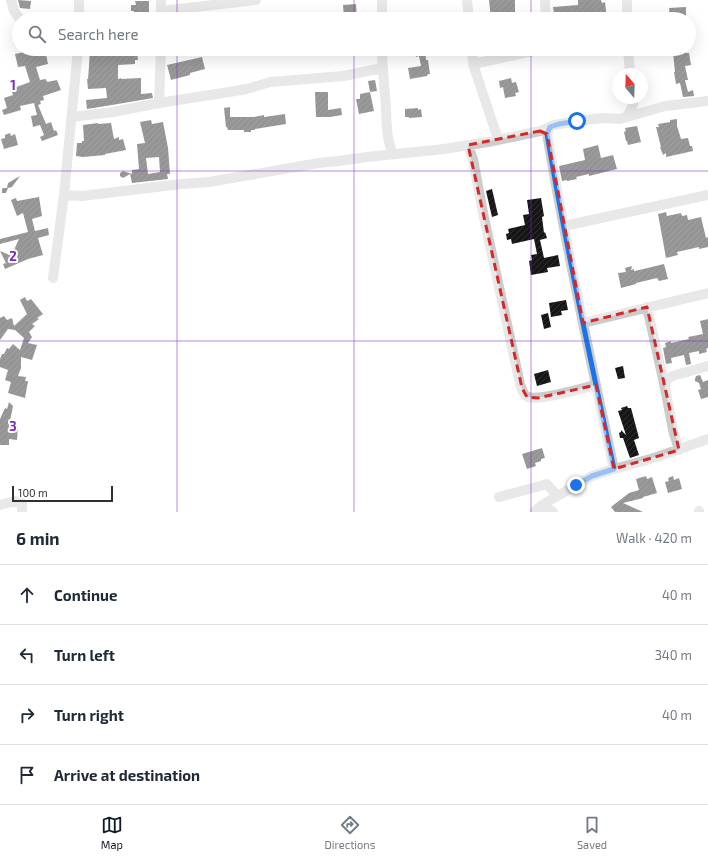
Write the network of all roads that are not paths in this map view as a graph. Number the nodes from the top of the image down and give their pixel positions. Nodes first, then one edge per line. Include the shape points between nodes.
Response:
1 (11, 0) edge
2 (80, 0) edge
3 (161, 0) edge
4 (256, 0) edge
5 (382, 0) edge
6 (467, 0) edge
7 (545, 0) edge
8 (627, 0) edge
9 (15, 12) edge
10 (79, 12) edge
11 (161, 12) edge
12 (180, 12) edge
13 (382, 12) edge
14 (468, 12) edge
15 (546, 12) edge
16 (627, 12) edge
17 (77, 56) edge
18 (161, 56) edge
19 (382, 56) edge
20 (472, 56) edge
21 (510, 56) edge
22 (628, 56) edge
23 (473, 64) junction
24 (382, 68) junction
25 (630, 68) edge
26 (708, 101) edge
27 (160, 103) junction
28 (632, 104) edge
29 (635, 104) edge
30 (641, 113) junction
31 (72, 117) junction
32 (627, 118) junction
33 (546, 131) junction
34 (498, 140) junction
35 (468, 145) junction
36 (393, 154) junction
37 (708, 195) edge
38 (64, 196) junction
39 (564, 226) junction
40 (53, 278) dead end
41 (708, 293) edge
42 (647, 307) junction
43 (583, 323) junction
44 (708, 366) edge
45 (596, 385) junction
46 (665, 388) junction
47 (708, 439) edge
48 (679, 450) junction
49 (614, 469) junction
50 (557, 496) junction
51 (499, 497) dead end
52 (0, 505) edge
53 (538, 509) edge
54 (22, 512) edge
55 (553, 512) edge

1 - 9 street
2 - 10 street
3 - 11 street
4 - 12 street
5 - 13 street
6 - 14 street
7 - 15 street
8 - 16 street
17 - 31 street
18 - 27 street
19 - 24 street
20 - 23 street
21 - 23 street
22 - 25 street
23 - 34 street
24 - 27 street via 344,76 270,82 247,89
24 - 36 street via 390,148
26 - 30 street via 665,106
27 - 31 street
28 - 32 street
29 - 30 street
30 - 32 street
31 - 38 street
32 - 33 street via 577,121 559,124
33 - 34 street
33 - 39 street
34 - 35 street
35 - 36 street
35 - 45 street via 524,394 527,397 538,398
36 - 38 street via 319,163 209,182
37 - 39 street
38 - 40 street
39 - 43 street
41 - 42 street
42 - 43 street
42 - 46 street
43 - 45 street
44 - 46 street via 672,376 667,380
45 - 49 street
46 - 48 street
47 - 48 street
48 - 49 street
49 - 50 street via 592,476
50 - 51 street via 547,484
50 - 53 street
52 - 54 street via 15,501 22,503
53 - 55 street

